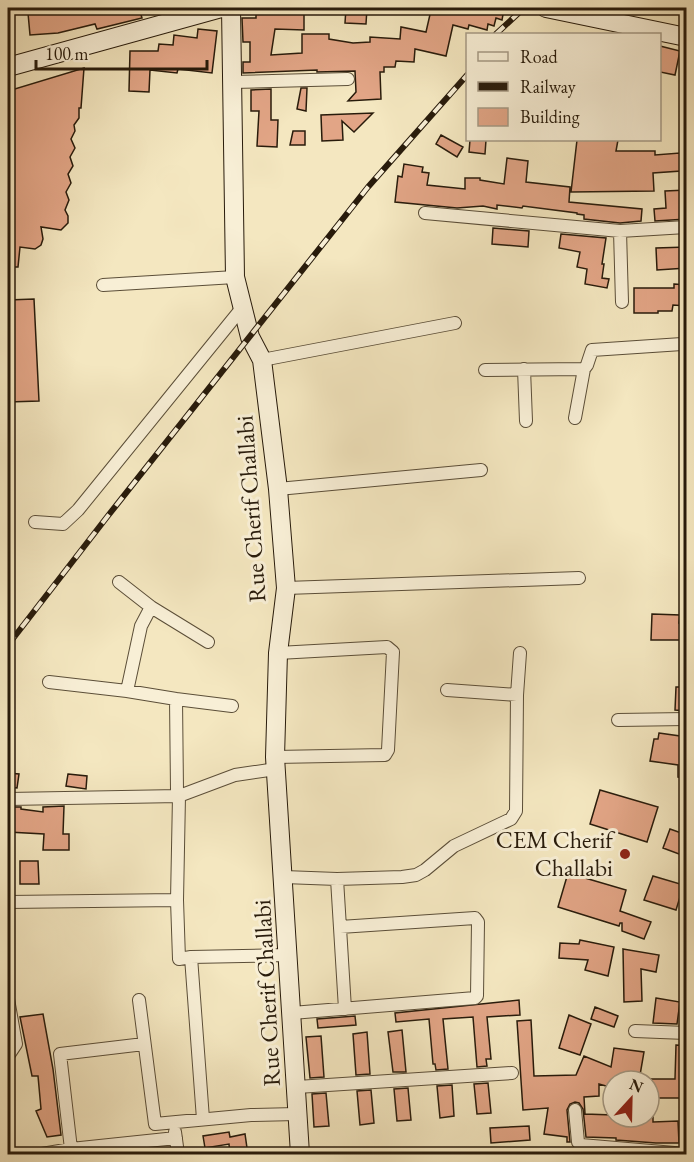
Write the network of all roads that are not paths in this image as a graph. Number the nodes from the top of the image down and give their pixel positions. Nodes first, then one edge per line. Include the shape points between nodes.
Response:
1 (220, 8) edge
2 (231, 8) edge
3 (546, 8) edge
4 (687, 37) edge
5 (8, 67) edge
6 (348, 79) dead end
7 (232, 82) junction
8 (425, 213) dead end
9 (687, 227) edge
10 (620, 231) junction
11 (235, 277) junction
12 (103, 285) dead end
13 (622, 302) dead end
14 (242, 308) junction
15 (455, 323) dead end
16 (687, 342) edge
17 (262, 360) junction
18 (524, 369) junction
19 (584, 369) junction
20 (485, 370) dead end
21 (575, 418) dead end
22 (526, 421) dead end
23 (481, 470) dead end
24 (278, 489) junction
25 (34, 522) dead end
26 (579, 578) dead end
27 (118, 582) dead end
28 (285, 588) junction
29 (151, 608) junction
30 (208, 642) dead end
31 (520, 652) dead end
32 (278, 653) junction
33 (49, 682) dead end
34 (447, 690) dead end
35 (127, 691) junction
36 (517, 695) junction
37 (176, 699) junction
38 (232, 706) dead end
39 (687, 719) edge
40 (618, 720) dead end
41 (275, 763) junction
42 (179, 795) junction
43 (8, 799) edge
44 (284, 877) junction
45 (337, 879) junction
46 (177, 900) junction
47 (8, 902) edge
48 (340, 927) junction
49 (288, 955) junction
50 (191, 957) junction
51 (8, 999) edge
52 (139, 1000) dead end
53 (345, 1009) junction
54 (292, 1013) junction
55 (635, 1031) dead end
56 (687, 1033) edge
57 (144, 1044) junction
58 (8, 1056) edge
59 (512, 1073) dead end
60 (297, 1087) junction
61 (575, 1110) dead end
62 (296, 1114) junction
63 (203, 1119) junction
64 (174, 1122) junction
65 (176, 1138) junction
66 (71, 1149) junction
67 (687, 1154) edge
68 (42, 1155) edge
69 (178, 1155) edge
70 (300, 1155) edge

1 - 5 street
2 - 7 street, Rue Cherif Challabi
3 - 4 street
6 - 7 street
7 - 11 street, Rue Cherif Challabi
8 - 10 street
9 - 10 street
10 - 13 street
11 - 12 street
11 - 14 street, Rue Cherif Challabi
14 - 17 street, Rue Cherif Challabi
14 - 25 street via 78,510 63,524
15 - 17 street
16 - 19 street via 592,350
17 - 24 street, Rue Cherif Challabi
18 - 19 street
18 - 20 street
18 - 22 street
19 - 21 street
23 - 24 street
24 - 28 street, Rue Cherif Challabi
26 - 28 street
27 - 29 street
28 - 32 street, Rue Cherif Challabi
29 - 30 street
29 - 35 street via 141,626
31 - 36 street
32 - 41 street, Rue Cherif Challabi
32 - 41 street via 387,647 393,652 385,755
33 - 35 street
34 - 36 street
35 - 37 street
36 - 45 street via 516,812 512,819 454,846 416,875
37 - 38 street
37 - 42 street
39 - 40 street
41 - 42 street
41 - 44 street, Rue Cherif Challabi
42 - 43 street
42 - 46 street
44 - 45 street
44 - 49 street, Rue Cherif Challabi
45 - 48 street
46 - 47 street
46 - 50 street via 179,959
48 - 53 street
48 - 53 street via 471,917 478,922 475,998
49 - 50 street
49 - 54 street, Rue Cherif Challabi
50 - 63 street
51 - 58 street via 16,1044
52 - 57 street
53 - 54 street
54 - 60 street, Rue Cherif Challabi
55 - 56 street
57 - 64 street via 155,1124
57 - 66 street via 60,1053
59 - 60 street
60 - 62 street, Rue Cherif Challabi
61 - 67 street via 581,1145
62 - 63 street
62 - 70 street, Rue Cherif Challabi
63 - 64 street
64 - 65 street
65 - 66 street
65 - 69 street
66 - 68 street

